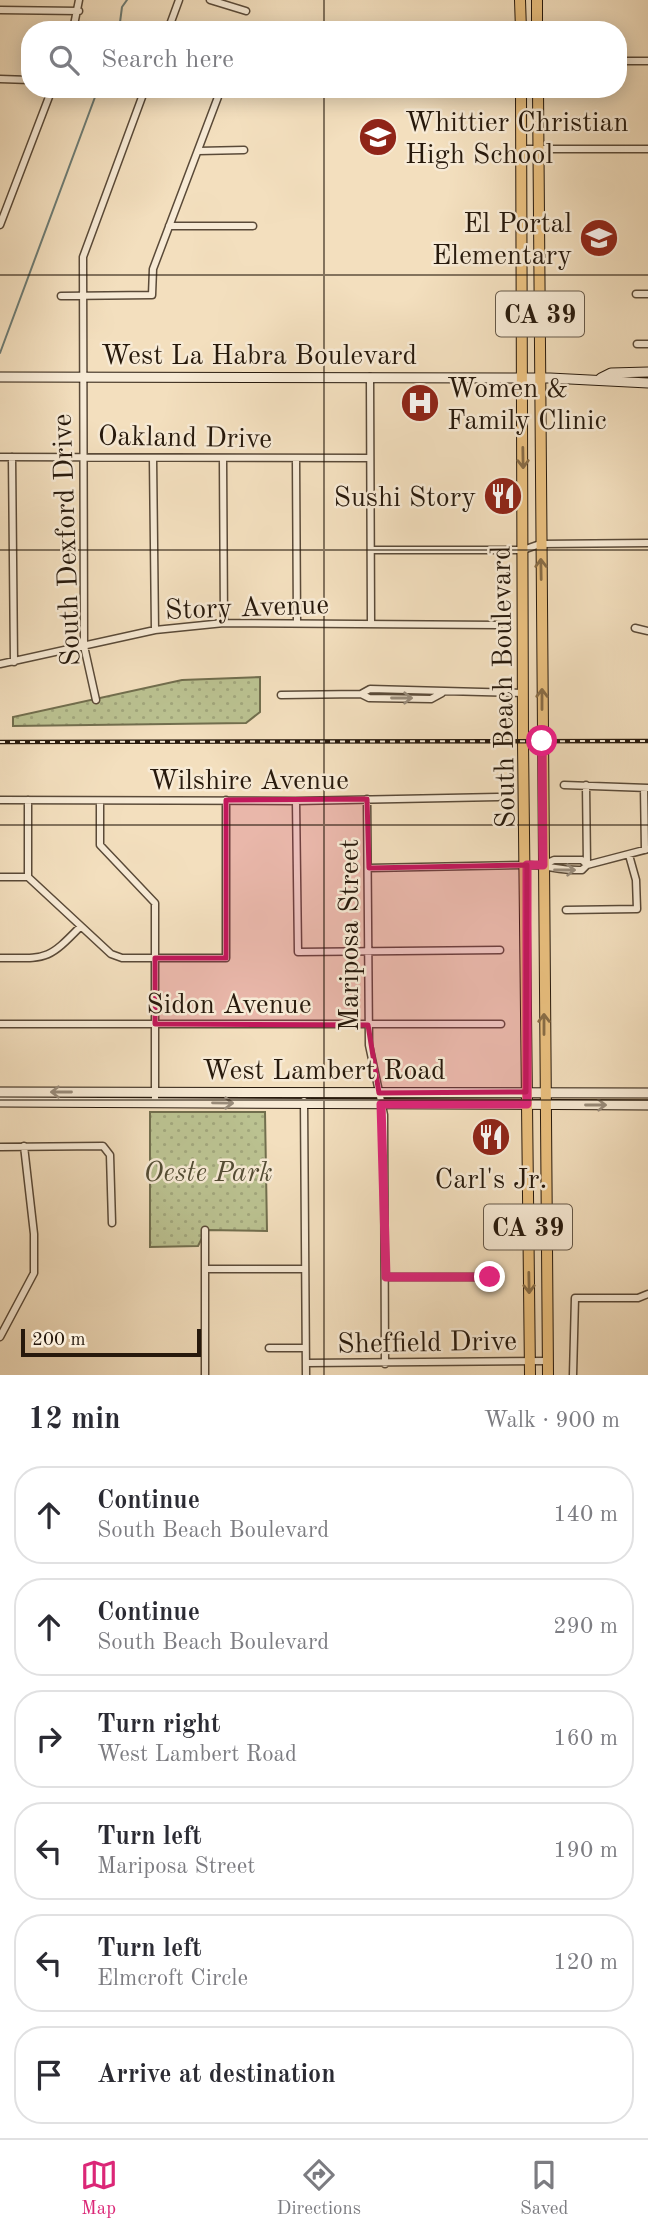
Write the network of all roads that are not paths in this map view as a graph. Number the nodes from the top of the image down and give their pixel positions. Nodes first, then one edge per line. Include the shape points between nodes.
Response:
1 (79, 0) edge
2 (179, 0) edge
3 (210, 0) edge
4 (520, 0) edge
5 (537, 0) edge
6 (0, 10) edge
7 (79, 11) junction
8 (246, 11) dead end
9 (75, 21) edge
10 (171, 21) edge
11 (520, 21) edge
12 (537, 21) edge
13 (627, 61) edge
14 (648, 61) edge
15 (0, 79) edge
16 (21, 80) edge
17 (49, 98) edge
18 (142, 98) edge
19 (218, 98) edge
20 (521, 98) edge
21 (538, 98) edge
22 (521, 149) junction
23 (538, 149) junction
24 (648, 149) edge
25 (244, 150) dead end
26 (198, 151) junction
27 (0, 225) edge
28 (169, 226) junction
29 (253, 226) dead end
30 (636, 294) dead end
31 (648, 294) edge
32 (61, 296) dead end
33 (81, 296) junction
34 (637, 344) dead end
35 (648, 344) edge
36 (648, 372) edge
37 (0, 377) edge
38 (81, 377) junction
39 (370, 377) junction
40 (523, 377) junction
41 (540, 377) junction
42 (601, 378) junction
43 (648, 383) edge
44 (82, 456) junction
45 (0, 457) edge
46 (12, 457) junction
47 (153, 458) junction
48 (369, 458) junction
49 (223, 459) junction
50 (296, 459) junction
51 (648, 542) edge
52 (540, 544) junction
53 (371, 550) junction
54 (523, 550) junction
55 (224, 623) junction
56 (297, 623) junction
57 (371, 624) junction
58 (499, 625) dead end
59 (635, 628) dead end
60 (155, 630) junction
61 (648, 631) edge
62 (84, 646) junction
63 (14, 662) junction
64 (0, 664) edge
65 (523, 692) junction
66 (281, 695) dead end
67 (96, 701) dead end
68 (564, 785) dead end
69 (586, 785) junction
70 (646, 788) edge
71 (498, 796) dead end
72 (368, 799) junction
73 (0, 800) edge
74 (28, 800) junction
75 (226, 800) junction
76 (100, 801) junction
77 (296, 801) junction
78 (647, 850) edge
79 (629, 855) junction
80 (527, 865) junction
81 (543, 865) junction
82 (587, 865) junction
83 (369, 868) junction
84 (0, 877) edge
85 (28, 877) junction
86 (566, 910) dead end
87 (80, 927) junction
88 (500, 950) dead end
89 (368, 954) junction
90 (0, 958) edge
91 (155, 958) junction
92 (0, 1024) edge
93 (155, 1024) junction
94 (501, 1024) dead end
95 (369, 1025) junction
96 (0, 1092) edge
97 (526, 1092) junction
98 (304, 1093) junction
99 (379, 1093) junction
100 (544, 1093) junction
101 (648, 1093) edge
102 (155, 1097) junction
103 (0, 1102) edge
104 (304, 1104) junction
105 (381, 1104) junction
106 (527, 1104) junction
107 (544, 1105) junction
108 (648, 1105) edge
109 (24, 1146) junction
110 (0, 1147) edge
111 (112, 1223) dead end
112 (205, 1230) dead end
113 (205, 1269) junction
114 (305, 1269) junction
115 (386, 1277) junction
116 (490, 1277) dead end
117 (648, 1294) edge
118 (0, 1338) edge
119 (305, 1348) junction
120 (269, 1349) dead end
121 (530, 1361) junction
122 (548, 1361) junction
123 (306, 1363) junction
124 (385, 1364) junction
125 (205, 1375) edge
126 (306, 1375) edge
127 (530, 1375) edge
128 (548, 1375) edge
129 (573, 1375) edge

1 - 7 street
2 - 10 street
3 - 8 street
4 - 11 main road
5 - 12 main road
6 - 7 street
7 - 9 street
13 - 14 street
15 - 16 street
17 - 27 street
18 - 33 street, South Dexford Drive via 83,257
19 - 26 street
20 - 22 main road, CA 39
21 - 23 main road, CA 39
22 - 23 street
22 - 40 main road, CA 39
23 - 24 street
23 - 41 main road, CA 39
25 - 26 street
26 - 28 street
28 - 29 street
28 - 33 street via 153,269 152,295
30 - 31 street
32 - 33 street
33 - 38 street, South Dexford Drive
34 - 35 street
36 - 42 main road, West La Habra Boulevard via 611,373
37 - 38 main road, West La Habra Boulevard
38 - 39 main road, West La Habra Boulevard
38 - 44 street, South Dexford Drive
39 - 40 main road, West La Habra Boulevard
39 - 48 street
40 - 41 main road, West La Habra Boulevard
40 -> 54 main road, South Beach Boulevard / CA 39
41 - 42 main road, West La Habra Boulevard
41 - 52 main road, South Beach Boulevard / CA 39
42 - 43 main road, West La Habra Boulevard via 610,383
44 - 46 street, Oakland Drive
44 - 47 street, Oakland Drive
44 - 62 street, South Dexford Drive
45 - 46 street, Oakland Drive
46 - 63 street
47 - 49 street, Oakland Drive
47 - 60 street
48 - 50 street, Oakland Drive
48 - 53 street
49 - 50 street, Oakland Drive
49 - 55 street
50 - 56 street
51 - 52 street
52 - 54 street
81 -> 52 main road, South Beach Boulevard / CA 39
53 - 54 street
53 - 57 street
54 - 65 main road, South Beach Boulevard / CA 39
55 - 56 street, Story Avenue
55 - 60 street, Story Avenue
56 - 57 street, Story Avenue
57 - 58 street, Story Avenue
59 - 61 street
60 - 62 street, Story Avenue
62 - 63 street, Story Avenue
62 - 67 street, South Dexford Drive
63 - 64 street, Story Avenue
65 - 66 street via 370,690
65 - 80 main road, South Beach Boulevard / CA 39
68 - 69 street
69 - 70 street
69 - 82 street
70 - 78 street
71 - 72 street, Wilshire Avenue
72 - 77 street, Wilshire Avenue
72 - 83 street, Mariposa Street
73 - 74 street, Wilshire Avenue
74 - 76 street, Wilshire Avenue
74 - 85 street
75 - 76 street, Wilshire Avenue
75 - 77 street, Wilshire Avenue
75 - 91 street via 226,958
76 - 91 street via 100,845 155,903
77 - 89 street via 298,952
78 - 79 street
79 - 82 street
79 - 86 street via 637,909
80 - 81 street
80 - 83 street
80 - 97 main road, South Beach Boulevard / CA 39
81 - 82 street via 554,860 582,860
100 -> 81 main road, South Beach Boulevard / CA 39
83 - 89 street, Mariposa Street
84 - 85 street
85 - 87 street
87 - 90 street via 45,958
87 - 91 street via 111,954
88 - 89 street
89 - 95 street, Mariposa Street
91 - 93 street
92 - 93 street, Sidon Avenue
93 - 95 street, Sidon Avenue
93 - 102 street
94 - 95 street, Sidon Avenue
95 - 99 street, Mariposa Street
102 -> 96 main road, West Lambert Road
97 - 99 main road, West Lambert Road
97 - 100 main road, West Lambert Road
97 - 106 main road, South Beach Boulevard / CA 39
98 - 99 main road, West Lambert Road
98 - 102 main road, West Lambert Road
98 - 104 street
99 - 105 street, Mariposa Street
100 - 101 main road, West Lambert Road
100 - 107 main road, South Beach Boulevard / CA 39
102 - 103 main road, West Lambert Road
102 -> 104 main road, West Lambert Road
104 - 105 main road, West Lambert Road
104 - 114 street
105 - 106 main road, West Lambert Road
105 - 115 street, Mariposa Street
106 - 107 main road, West Lambert Road
106 -> 121 main road, South Beach Boulevard / CA 39
107 -> 108 main road, West Lambert Road
107 - 122 main road, South Beach Boulevard / CA 39
109 - 110 street
109 - 111 street via 108,1149
109 - 118 street via 34,1273
112 - 113 street
113 - 114 street
113 - 125 street
114 - 119 street
115 - 116 street
115 - 124 street, Mariposa Street
117 - 129 street via 575,1298
119 - 120 street
119 - 123 street
121 - 122 street, Sheffield Drive
121 - 124 street, Sheffield Drive
121 - 127 main road, South Beach Boulevard / CA 39
122 - 128 main road, South Beach Boulevard / CA 39
123 - 124 street, Sheffield Drive
123 - 126 street

